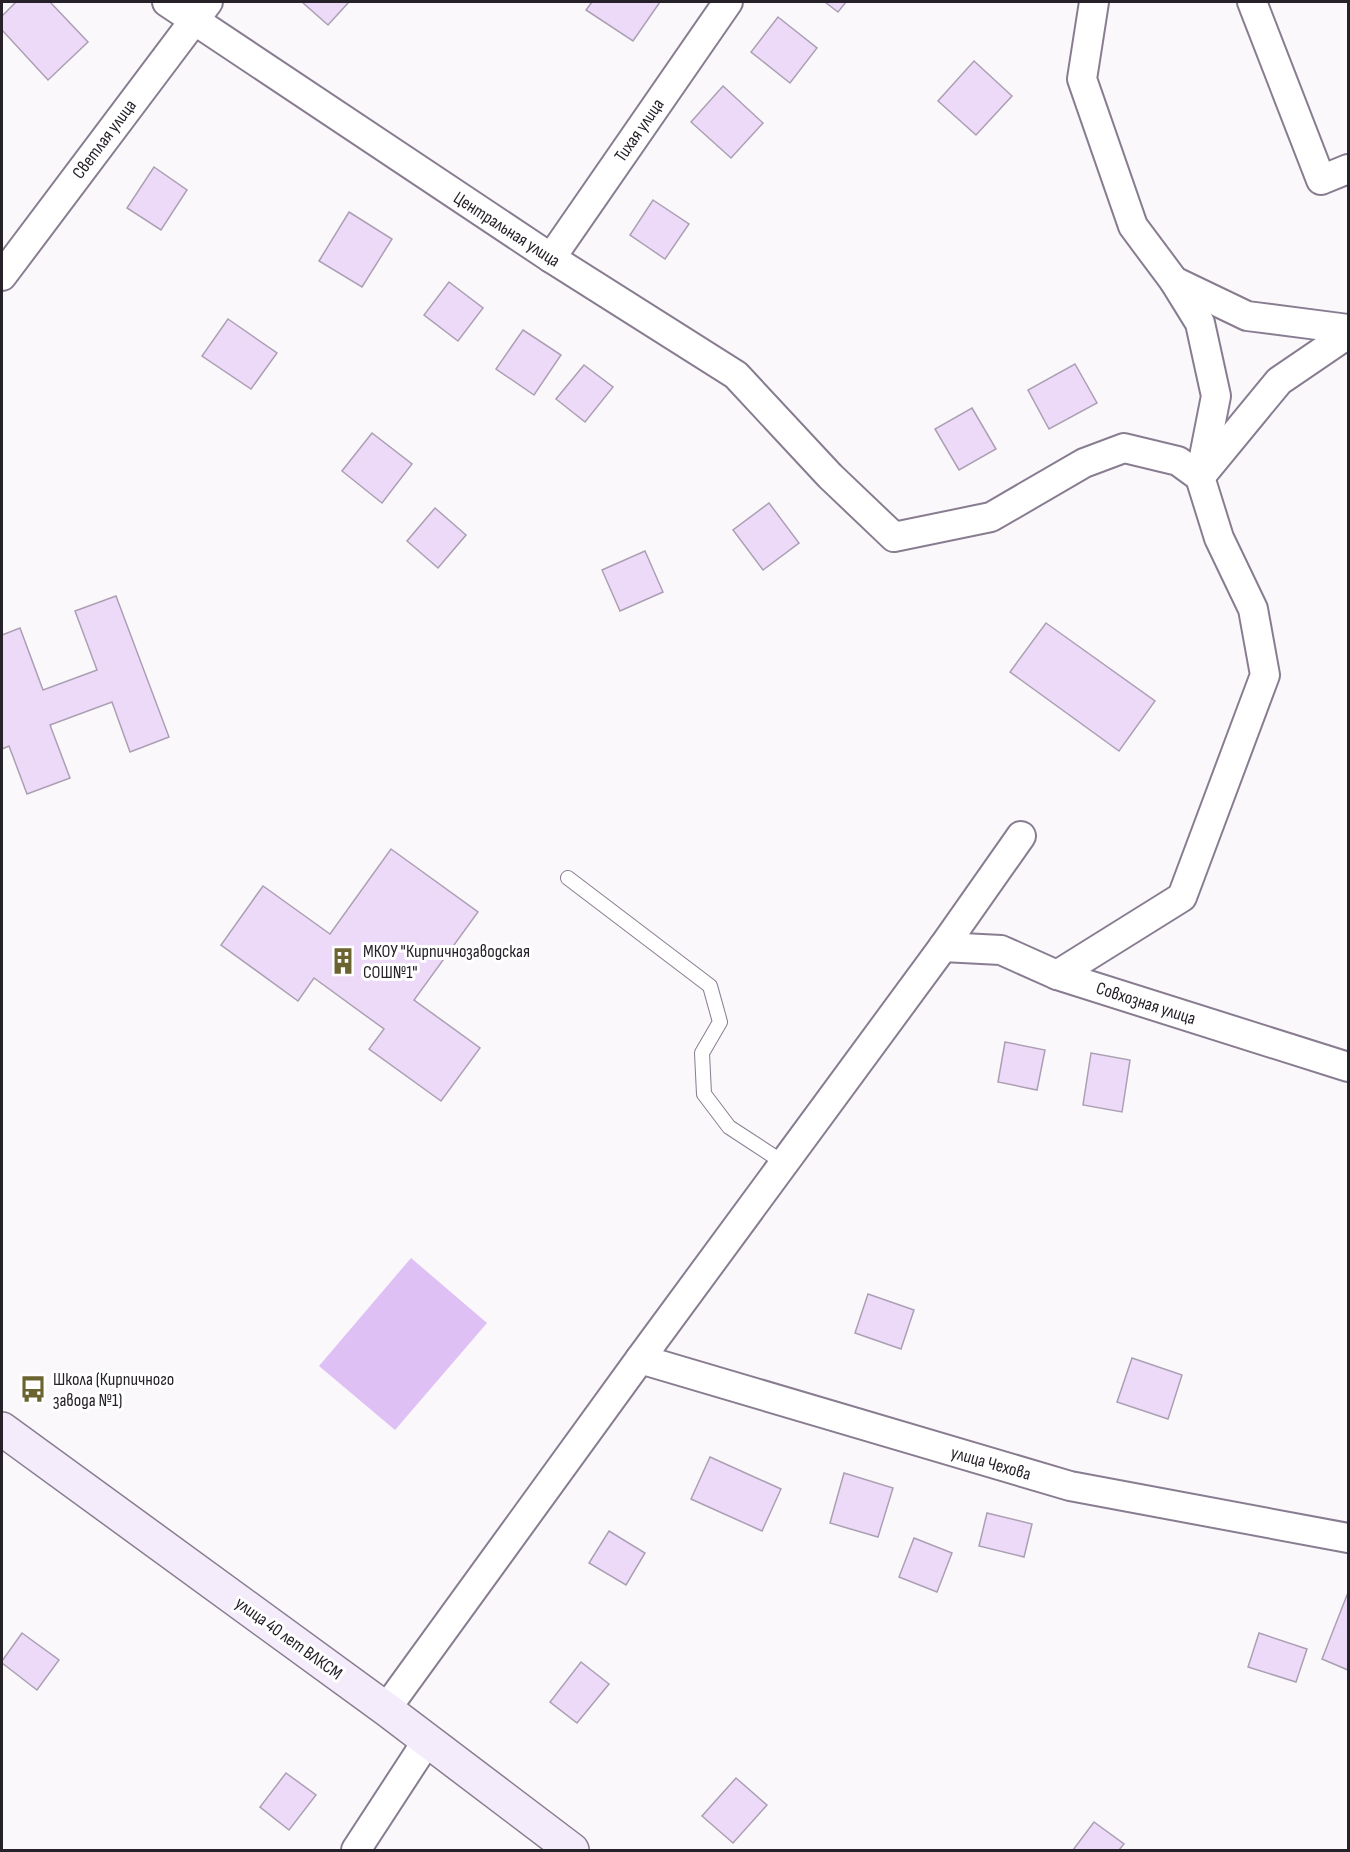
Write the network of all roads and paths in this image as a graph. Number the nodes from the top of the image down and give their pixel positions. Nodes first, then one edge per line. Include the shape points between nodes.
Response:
1 (167, 2) edge
2 (728, 2) edge
3 (1094, 2) edge
4 (1252, 2) edge
5 (201, 11) edge
6 (1348, 170) edge
7 (551, 258) junction
8 (2, 276) edge
9 (1174, 281) junction
10 (1348, 329) edge
11 (1348, 334) edge
12 (1200, 477) junction
13 (1021, 836) dead end
14 (568, 878) dead end
15 (943, 947) junction
16 (1057, 975) junction
17 (1348, 1067) edge
18 (784, 1163) junction
19 (640, 1359) junction
20 (2, 1429) edge
21 (1348, 1538) edge
22 (386, 1708) junction
23 (427, 1741) junction
24 (357, 1851) edge
25 (572, 1851) edge

1 - 5 street, Центральная улица
2 - 7 street, Тихая улица
3 - 9 street via 1082,79 1133,226
4 - 6 street via 1321,180
5 - 7 street, Центральная улица
5 - 8 street, Светлая улица
7 - 12 street, Центральная улица via 736,375 830,476 894,537 992,517 1084,463 1124,448 1178,461
9 - 10 street via 1247,316
9 - 12 street via 1200,323 1216,396
11 - 12 street via 1279,381
12 - 16 street via 1219,538 1253,609 1265,675 1182,897
13 - 15 street
14 - 18 lane via 710,986 720,1022 702,1053 704,1094 729,1127
15 - 16 street, Совхозная улица via 1001,950
15 - 18 street
16 - 17 street, Совхозная улица
18 - 19 street
19 - 21 street, улица Чехова via 1070,1486
19 - 22 street
20 - 22 street, улица 40 лет ВЛКСМ
22 - 23 street, улица 40 лет ВЛКСМ
23 - 24 street
23 - 25 street, улица 40 лет ВЛКСМ

